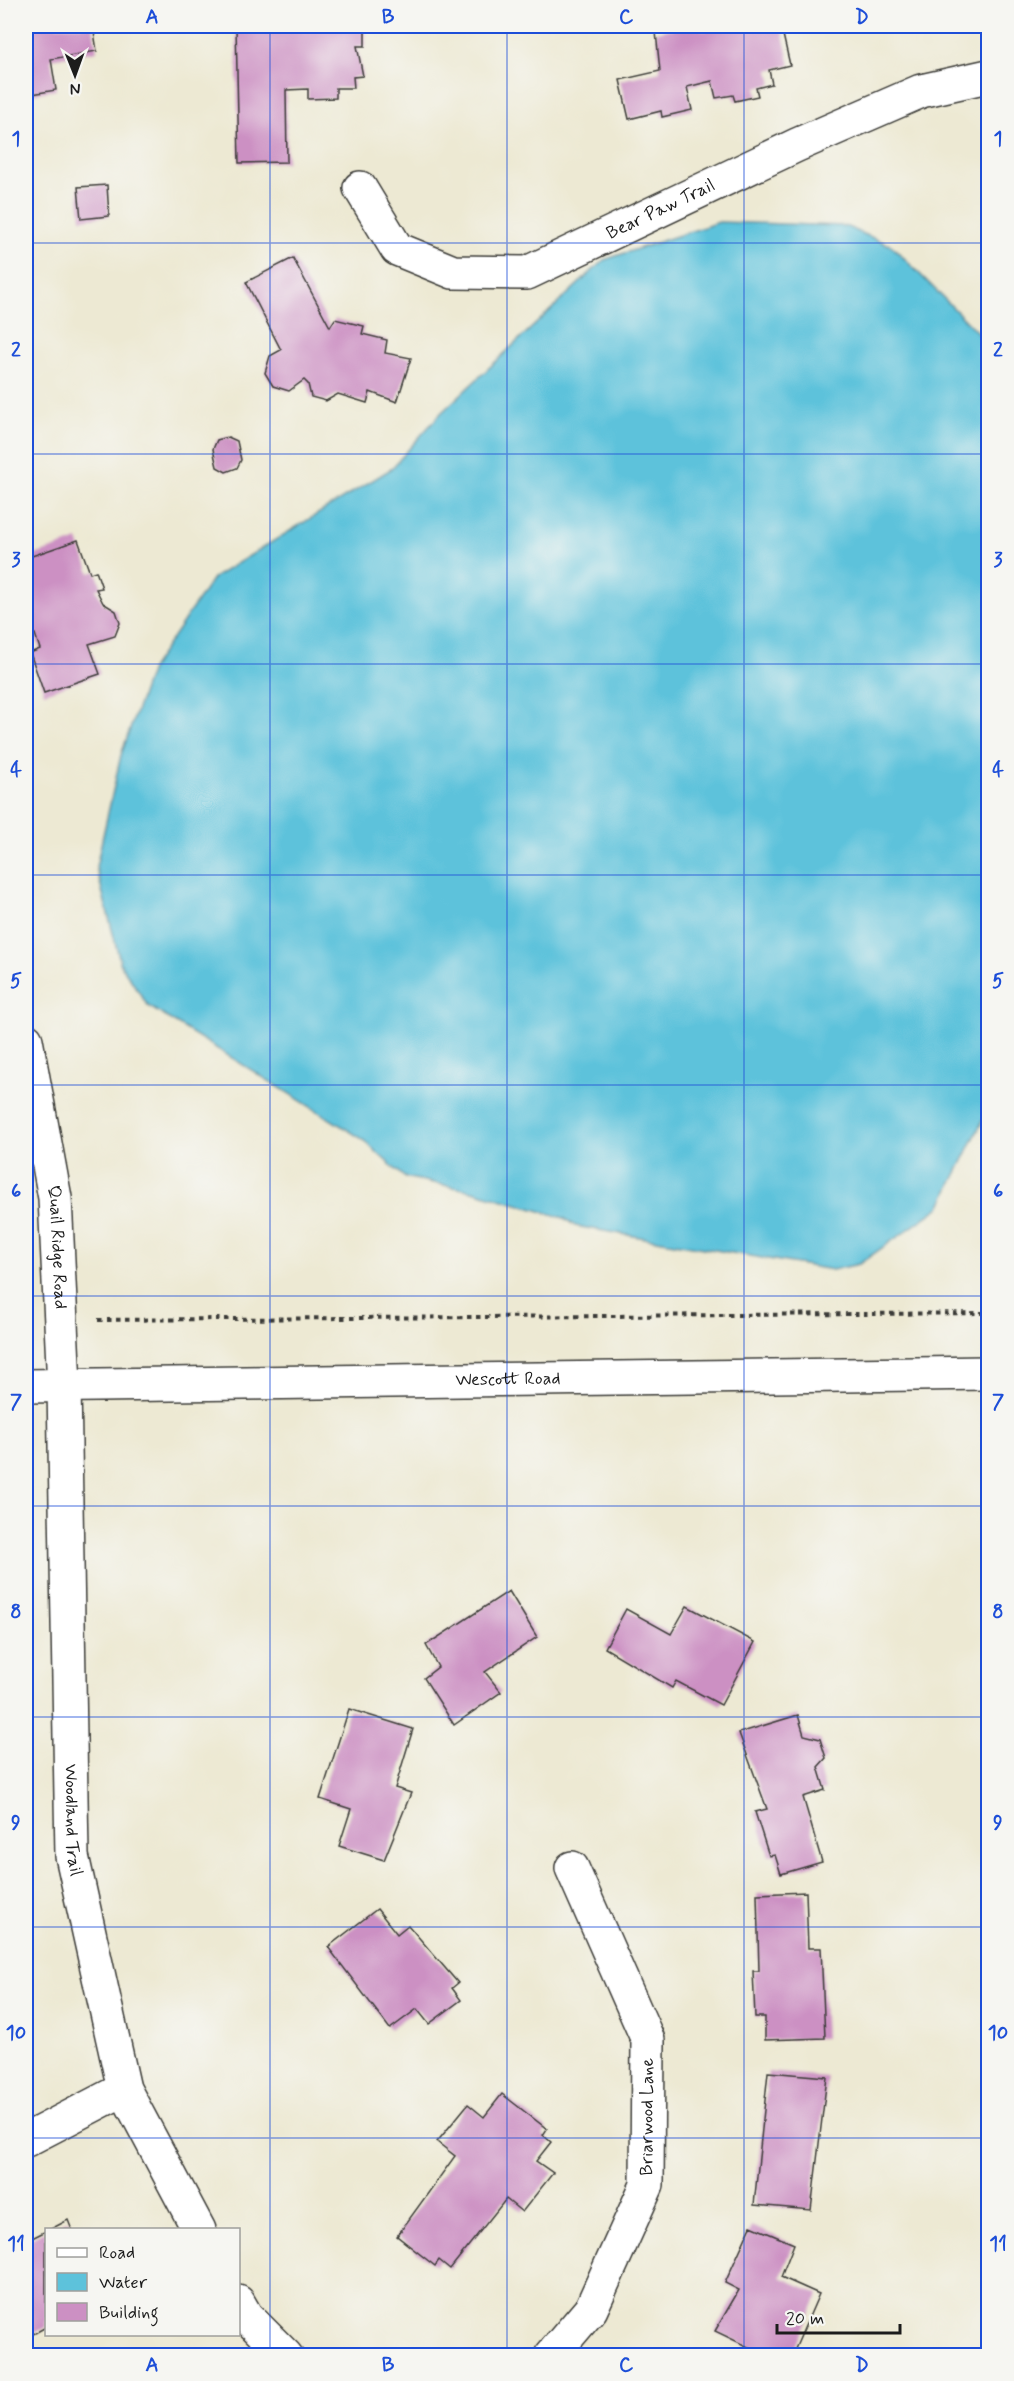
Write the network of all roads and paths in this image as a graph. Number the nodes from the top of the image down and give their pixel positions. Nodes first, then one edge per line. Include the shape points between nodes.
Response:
1 (988, 76) edge
2 (360, 189) dead end
3 (26, 1040) edge
4 (988, 1313) edge
5 (61, 1320) junction
6 (988, 1374) edge
7 (26, 1386) edge
8 (64, 1386) junction
9 (572, 1868) dead end
10 (123, 2090) junction
11 (26, 2140) edge
12 (198, 2228) edge
13 (240, 2306) edge
14 (286, 2355) edge
15 (551, 2355) edge

1 - 2 street, Bear Paw Trail via 921,92 797,145 527,273 453,272 397,249
3 - 5 street, Quail Ridge Road via 55,1198
4 - 5 path
5 - 8 street, Quail Ridge Road
6 - 8 street, Wescott Road
7 - 8 street, Wescott Road
8 - 10 street, Woodland Trail via 72,1856
9 - 15 street, Briarwood Lane via 648,2040 647,2185 591,2309
10 - 11 street
10 - 12 street, Woodland Trail
13 - 14 street

